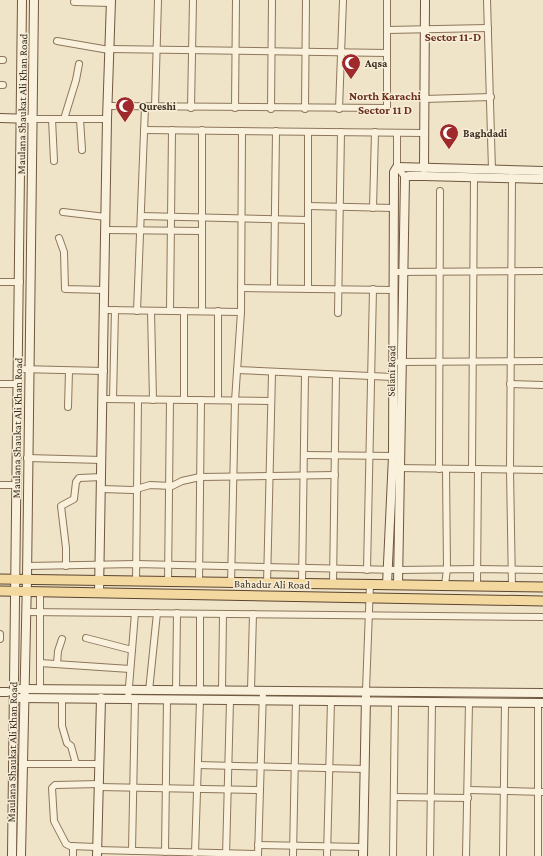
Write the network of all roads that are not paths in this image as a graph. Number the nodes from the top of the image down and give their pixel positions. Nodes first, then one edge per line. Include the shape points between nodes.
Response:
1 (22, 0) edge
2 (34, 0) edge
3 (158, 0) edge
4 (193, 0) edge
5 (236, 0) edge
6 (272, 0) edge
7 (306, 0) edge
8 (342, 0) edge
9 (387, 0) edge
10 (425, 0) edge
11 (487, 0) edge
12 (74, 2) dead end
13 (111, 2) edge
14 (488, 28) junction
15 (387, 30) junction
16 (425, 30) junction
17 (57, 41) dead end
18 (157, 49) junction
19 (109, 50) junction
20 (192, 50) junction
21 (235, 51) junction
22 (272, 52) junction
23 (305, 52) junction
24 (341, 52) junction
25 (387, 53) junction
26 (79, 64) dead end
27 (491, 97) junction
28 (424, 99) junction
29 (108, 106) junction
30 (145, 107) junction
31 (155, 107) junction
32 (191, 108) junction
33 (235, 108) junction
34 (271, 108) junction
35 (305, 109) junction
36 (338, 109) junction
37 (0, 118) edge
38 (20, 118) junction
39 (33, 119) junction
40 (52, 119) junction
41 (64, 119) junction
42 (80, 119) junction
43 (107, 119) junction
44 (144, 130) junction
45 (172, 130) junction
46 (202, 130) junction
47 (242, 131) junction
48 (276, 131) junction
49 (308, 132) junction
50 (341, 132) junction
51 (375, 132) junction
52 (397, 133) junction
53 (424, 133) junction
54 (82, 150) dead end
55 (54, 161) dead end
56 (397, 167) junction
57 (492, 170) junction
58 (543, 171) edge
59 (424, 172) junction
60 (405, 177) junction
61 (474, 177) junction
62 (512, 178) junction
63 (543, 179) edge
64 (440, 191) dead end
65 (308, 206) junction
66 (340, 207) junction
67 (374, 208) junction
68 (393, 208) junction
69 (63, 212) dead end
70 (141, 216) junction
71 (106, 217) junction
72 (171, 217) junction
73 (202, 217) junction
74 (241, 218) junction
75 (275, 219) junction
76 (308, 220) junction
77 (106, 230) junction
78 (140, 231) junction
79 (171, 232) junction
80 (202, 232) junction
81 (59, 238) dead end
82 (403, 271) junction
83 (440, 271) junction
84 (473, 271) junction
85 (511, 271) junction
86 (543, 271) edge
87 (393, 272) junction
88 (0, 282) edge
89 (20, 282) junction
90 (241, 288) junction
91 (274, 288) junction
92 (308, 289) junction
93 (339, 289) junction
94 (105, 290) junction
95 (373, 290) junction
96 (393, 290) junction
97 (105, 310) junction
98 (115, 310) junction
99 (137, 311) junction
100 (152, 311) junction
101 (170, 311) junction
102 (184, 311) junction
103 (202, 311) junction
104 (218, 311) junction
105 (241, 312) junction
106 (338, 313) dead end
107 (543, 361) edge
108 (398, 362) junction
109 (440, 362) junction
110 (473, 362) junction
111 (510, 362) junction
112 (19, 369) junction
113 (28, 370) junction
114 (237, 370) junction
115 (69, 371) junction
116 (104, 371) junction
117 (272, 373) junction
118 (305, 374) junction
119 (336, 375) junction
120 (371, 376) junction
121 (393, 378) junction
122 (0, 384) edge
123 (19, 384) junction
124 (510, 384) junction
125 (543, 385) edge
126 (103, 399) junction
127 (113, 399) junction
128 (138, 400) junction
129 (153, 400) junction
130 (170, 400) junction
131 (184, 400) junction
132 (202, 400) junction
133 (218, 400) junction
134 (235, 401) junction
135 (270, 401) junction
136 (68, 407) dead end
137 (305, 455) junction
138 (335, 456) junction
139 (393, 456) junction
140 (369, 457) junction
141 (27, 458) junction
142 (102, 460) junction
143 (391, 468) junction
144 (400, 468) junction
145 (439, 469) junction
146 (446, 469) junction
147 (475, 469) junction
148 (510, 470) junction
149 (543, 470) edge
150 (304, 475) junction
151 (335, 475) junction
152 (234, 476) junction
153 (269, 476) junction
154 (102, 477) junction
155 (200, 477) junction
156 (0, 485) edge
157 (16, 485) junction
158 (170, 486) junction
159 (102, 489) junction
160 (137, 489) junction
161 (136, 564) junction
162 (100, 565) junction
163 (169, 565) junction
164 (27, 566) junction
165 (66, 566) junction
166 (200, 566) junction
167 (232, 566) junction
168 (267, 567) junction
169 (302, 567) junction
170 (334, 568) junction
171 (478, 568) junction
172 (447, 569) junction
173 (366, 570) junction
174 (388, 570) junction
175 (398, 570) junction
176 (512, 570) junction
177 (543, 570) edge
178 (0, 579) edge
179 (15, 579) junction
180 (27, 580) junction
181 (100, 581) junction
182 (136, 582) junction
183 (168, 582) junction
184 (199, 583) junction
185 (231, 584) junction
186 (267, 584) junction
187 (302, 584) junction
188 (333, 584) junction
189 (370, 584) junction
190 (387, 584) junction
191 (398, 585) junction
192 (445, 585) junction
193 (477, 586) junction
194 (512, 587) junction
195 (543, 587) edge
196 (0, 591) edge
197 (15, 591) junction
198 (26, 592) junction
199 (40, 592) junction
200 (100, 593) junction
201 (370, 598) junction
202 (543, 601) edge
203 (26, 612) junction
204 (40, 612) junction
205 (135, 613) junction
206 (157, 613) junction
207 (177, 613) junction
208 (200, 614) junction
209 (224, 614) junction
210 (253, 614) junction
211 (369, 615) junction
212 (543, 617) edge
213 (0, 634) edge
214 (86, 638) dead end
215 (0, 639) edge
216 (62, 639) dead end
217 (132, 650) junction
218 (40, 664) junction
219 (57, 664) junction
220 (130, 669) junction
221 (15, 688) junction
222 (24, 689) junction
223 (40, 689) junction
224 (200, 690) junction
225 (222, 690) junction
226 (251, 690) junction
227 (263, 690) junction
228 (366, 690) junction
229 (149, 691) junction
230 (176, 691) junction
231 (4, 692) edge
232 (543, 693) edge
233 (130, 696) junction
234 (15, 698) junction
235 (24, 698) junction
236 (62, 698) junction
237 (101, 698) junction
238 (167, 700) junction
239 (200, 700) junction
240 (230, 701) junction
241 (263, 701) junction
242 (296, 701) junction
243 (331, 701) junction
244 (366, 701) junction
245 (395, 701) junction
246 (432, 702) junction
247 (540, 702) edge
248 (469, 703) junction
249 (505, 703) junction
250 (23, 764) junction
251 (76, 764) junction
252 (99, 764) junction
253 (198, 765) junction
254 (228, 766) junction
255 (261, 767) junction
256 (295, 768) junction
257 (329, 768) junction
258 (365, 769) junction
259 (99, 786) junction
260 (133, 788) junction
261 (166, 789) junction
262 (197, 789) junction
263 (227, 790) junction
264 (260, 790) junction
265 (468, 790) junction
266 (504, 791) junction
267 (540, 792) edge
268 (394, 797) junction
269 (432, 798) junction
270 (468, 798) junction
271 (258, 845) junction
272 (294, 845) junction
273 (73, 846) junction
274 (328, 846) junction
275 (363, 847) junction
276 (97, 851) edge
277 (132, 851) junction
278 (165, 852) junction
279 (195, 853) junction
280 (226, 855) edge
281 (258, 855) edge
282 (12, 856) edge
283 (21, 856) edge
284 (73, 856) edge
285 (293, 856) edge
286 (327, 856) edge
287 (363, 856) edge
288 (393, 856) edge
289 (430, 856) edge
290 (466, 856) edge
291 (503, 856) edge
292 (538, 856) edge

1 - 38 street, Maulana Shaukat Ali Khan Road
2 - 39 street, Maulana Shaukat Ali Khan Road
3 - 18 street
4 - 20 street
5 - 21 street
6 - 22 street
7 - 23 street
8 - 24 street
9 - 15 street
10 - 16 street
11 - 14 street
12 - 13 street
13 - 19 street
14 - 16 street
14 - 27 street
15 - 16 street
15 - 25 street
16 - 28 street
17 - 19 street
18 - 19 street
18 - 20 street
18 - 31 street
19 - 29 street
20 - 21 street
20 - 32 street
21 - 22 street
21 - 33 street
22 - 23 street
22 - 34 street
23 - 24 street
23 - 35 street
24 - 25 street
24 - 36 street
25 - 36 street via 388,108
26 - 41 street
27 - 28 street
27 - 57 street
28 - 53 street
29 - 30 street
29 - 43 street
30 - 31 street
30 - 44 street
31 - 32 street
32 - 33 street
33 - 34 street
34 - 35 street
35 - 36 street
37 - 38 street
38 - 39 street
38 - 89 street, Maulana Shaukat Ali Khan Road
39 - 40 street
39 - 113 street, Maulana Shaukat Ali Khan Road
40 - 41 street
40 - 55 street
41 - 42 street
42 - 43 street
42 - 54 street
43 - 71 street
44 - 45 street
44 - 70 street
45 - 46 street
45 - 72 street
46 - 47 street
46 - 73 street
47 - 48 street
47 - 74 street
48 - 49 street
48 - 75 street
49 - 50 street
49 - 65 street
50 - 51 street
50 - 66 street
51 - 52 street
51 - 67 street
52 - 53 street
52 - 56 street
53 - 59 street
56 - 59 street
56 - 60 street
56 - 68 street, Selani Road via 394,172
57 - 58 street
57 - 59 street
59 - 60 street
59 - 61 street
60 - 82 street, Selani Road
61 - 62 street
61 - 84 street
62 - 63 street
62 - 85 street
64 - 83 street
65 - 66 street
65 - 76 street
66 - 67 street
66 - 93 street
67 - 68 street
68 - 87 street, Selani Road
69 - 71 street
70 - 72 street
70 - 78 street
71 - 77 street
72 - 73 street
72 - 79 street
73 - 74 street
73 - 80 street
74 - 75 street
74 - 90 street
75 - 76 street
75 - 91 street
76 - 92 street
77 - 78 street
77 - 94 street
78 - 79 street
78 - 99 street
79 - 80 street
79 - 101 street
80 - 103 street
81 - 94 street via 64,252 65,289
82 - 83 street
82 - 87 street
82 - 108 street, Selani Road
83 - 84 street
83 - 109 street
84 - 85 street
84 - 110 street
85 - 86 street
85 - 111 street
87 - 96 street, Selani Road
88 - 89 street
89 - 112 street, Maulana Shaukat Ali Khan Road
90 - 91 street
90 - 105 street
91 - 92 street
92 - 93 street
93 - 95 street
93 - 106 street
94 - 97 street
95 - 96 street
95 - 120 street
96 - 108 street, Selani Road
97 - 98 street
97 - 116 street
98 - 99 street
98 - 127 street
99 - 100 street
100 - 101 street
100 - 129 street
101 - 102 street
102 - 103 street
102 - 131 street
103 - 104 street
104 - 105 street
104 - 133 street
105 - 114 street
107 - 111 street
108 - 109 street
108 - 121 street, Selani Road
108 - 144 street, Selani Road
109 - 110 street
109 - 145 street
110 - 111 street
110 - 147 street
111 - 124 street
112 - 113 street
112 - 123 street, Maulana Shaukat Ali Khan Road
113 - 115 street
113 - 141 street, Maulana Shaukat Ali Khan Road
114 - 117 street
114 - 134 street
115 - 116 street
115 - 136 street
116 - 126 street
117 - 118 street
117 - 135 street
118 - 119 street
118 - 137 street
119 - 120 street
119 - 138 street
120 - 121 street
120 - 140 street
121 - 139 street, Selani Road
122 - 123 street
123 - 157 street, Maulana Shaukat Ali Khan Road
124 - 125 street
124 - 148 street
126 - 127 street
126 - 142 street
127 - 128 street
128 - 129 street
128 - 160 street
129 - 130 street
130 - 131 street
130 - 158 street
131 - 132 street
132 - 133 street
132 - 155 street
133 - 134 street
134 - 135 street
134 - 152 street
135 - 153 street
137 - 138 street
137 - 150 street
138 - 140 street
138 - 151 street
139 - 140 street
139 - 143 street, Selani Road
140 - 173 street
141 - 142 street
141 - 164 street, Maulana Shaukat Ali Khan Road
142 - 154 street
143 - 144 street
143 - 174 street, Selani Road
144 - 145 street
144 - 175 street, Selani Road
145 - 146 street
146 - 147 street
146 - 172 street
147 - 148 street
147 - 171 street
148 - 149 street
148 - 176 street
150 - 151 street
150 - 153 street
150 - 169 street
151 - 170 street
152 - 153 street
152 - 155 street
152 - 167 street
153 - 168 street
154 - 159 street
154 - 165 street via 79,478 74,499 61,506
155 - 158 street
155 - 166 street
156 - 157 street
157 - 179 street, Maulana Shaukat Ali Khan Road
158 - 160 street via 150,485
158 - 163 street
159 - 160 street
159 - 162 street
160 - 161 street
161 - 162 street
161 - 163 street
161 - 182 street
162 - 165 street
162 - 181 street
163 - 166 street
163 - 183 street
164 - 165 street
164 - 180 street, Maulana Shaukat Ali Khan Road
166 - 167 street
166 - 184 street
167 - 168 street
167 - 185 street
168 - 169 street
168 - 186 street
169 - 170 street
169 - 187 street
170 - 173 street
170 - 188 street
171 - 172 street
171 - 176 street
171 - 193 street
172 - 175 street
172 - 192 street
173 - 174 street
174 - 175 street
174 - 190 street, Selani Road
175 - 191 street, Selani Road
176 - 177 street
176 - 194 street
178 - 179 main road, Bahadur Ali Road
179 - 180 main road, Bahadur Ali Road
179 - 197 street, Maulana Shaukat Ali Khan Road
180 - 181 main road, Bahadur Ali Road
180 - 198 street, Maulana Shaukat Ali Khan Road
181 - 182 main road, Bahadur Ali Road
181 - 200 street
182 - 183 main road, Bahadur Ali Road
183 - 184 main road, Bahadur Ali Road
184 - 185 main road, Bahadur Ali Road
185 - 186 main road, Bahadur Ali Road
186 - 187 main road, Bahadur Ali Road
187 - 188 main road, Bahadur Ali Road
188 - 189 main road, Bahadur Ali Road
189 - 190 main road, Bahadur Ali Road
189 - 201 street
190 - 191 main road, Bahadur Ali Road
191 - 192 main road, Bahadur Ali Road
192 - 193 main road, Bahadur Ali Road
193 - 194 main road, Bahadur Ali Road
194 - 195 main road, Bahadur Ali Road
196 - 197 main road, Bahadur Ali Road
197 - 198 main road, Bahadur Ali Road
197 - 221 street, Maulana Shaukat Ali Khan Road
198 - 199 main road, Bahadur Ali Road
198 - 203 street, Maulana Shaukat Ali Khan Road
199 - 200 main road, Bahadur Ali Road
199 - 204 street
200 - 201 main road, Bahadur Ali Road
201 - 202 main road, Bahadur Ali Road
201 - 211 street
203 - 204 street
203 - 222 street, Maulana Shaukat Ali Khan Road
204 - 205 street
204 - 218 street
205 - 206 street
205 - 217 street
206 - 207 street
206 - 229 street
207 - 208 street
207 - 230 street
208 - 209 street
208 - 224 street
209 - 210 street
209 - 225 street
210 - 211 street
210 - 226 street
211 - 212 street
211 - 228 street
213 - 215 street
214 - 217 street
216 - 219 street
217 - 220 street
218 - 219 street
218 - 223 street
219 - 220 street
220 - 233 street
221 - 222 street
221 - 231 street
221 - 234 street, Maulana Shaukat Ali Khan Road
222 - 223 street
222 - 235 street, Maulana Shaukat Ali Khan Road
223 - 233 street
224 - 225 street
224 - 230 street
225 - 226 street
226 - 227 street
227 - 228 street
227 - 241 street
228 - 232 street
228 - 244 street
229 - 230 street
229 - 233 street
231 - 234 street
233 - 237 street
233 - 238 street
233 - 260 street
234 - 235 street
234 - 282 street, Maulana Shaukat Ali Khan Road
235 - 236 street
235 - 250 street, Maulana Shaukat Ali Khan Road
236 - 237 street
236 - 251 street via 62,726
237 - 252 street
238 - 239 street
238 - 261 street
239 - 240 street
239 - 253 street
240 - 241 street
240 - 254 street
241 - 242 street
241 - 255 street
242 - 243 street
242 - 256 street
243 - 244 street
243 - 257 street
244 - 245 street
244 - 258 street
245 - 246 street
245 - 268 street
246 - 248 street
246 - 269 street
247 - 249 street
247 - 267 street
248 - 249 street
248 - 265 street
249 - 266 street
250 - 251 street
250 - 283 street, Maulana Shaukat Ali Khan Road
251 - 252 street
252 - 259 street
253 - 254 street
253 - 262 street
254 - 255 street
254 - 263 street
255 - 256 street
255 - 264 street
256 - 257 street
256 - 272 street
257 - 258 street
257 - 274 street
258 - 275 street
259 - 260 street
259 - 273 street via 53,786 54,821 66,844
259 - 276 street
260 - 261 street
260 - 277 street
261 - 262 street
261 - 278 street
262 - 263 street
262 - 279 street
263 - 264 street
263 - 280 street
264 - 271 street
265 - 266 street
265 - 270 street
266 - 267 street
266 - 291 street
267 - 292 street
268 - 269 street
268 - 288 street
269 - 270 street
269 - 289 street
270 - 290 street
271 - 272 street
271 - 281 street
272 - 274 street
272 - 285 street
273 - 276 street
273 - 284 street
274 - 275 street
274 - 286 street
275 - 287 street
276 - 277 street
277 - 278 street
278 - 279 street
279 - 280 street
280 - 281 street

